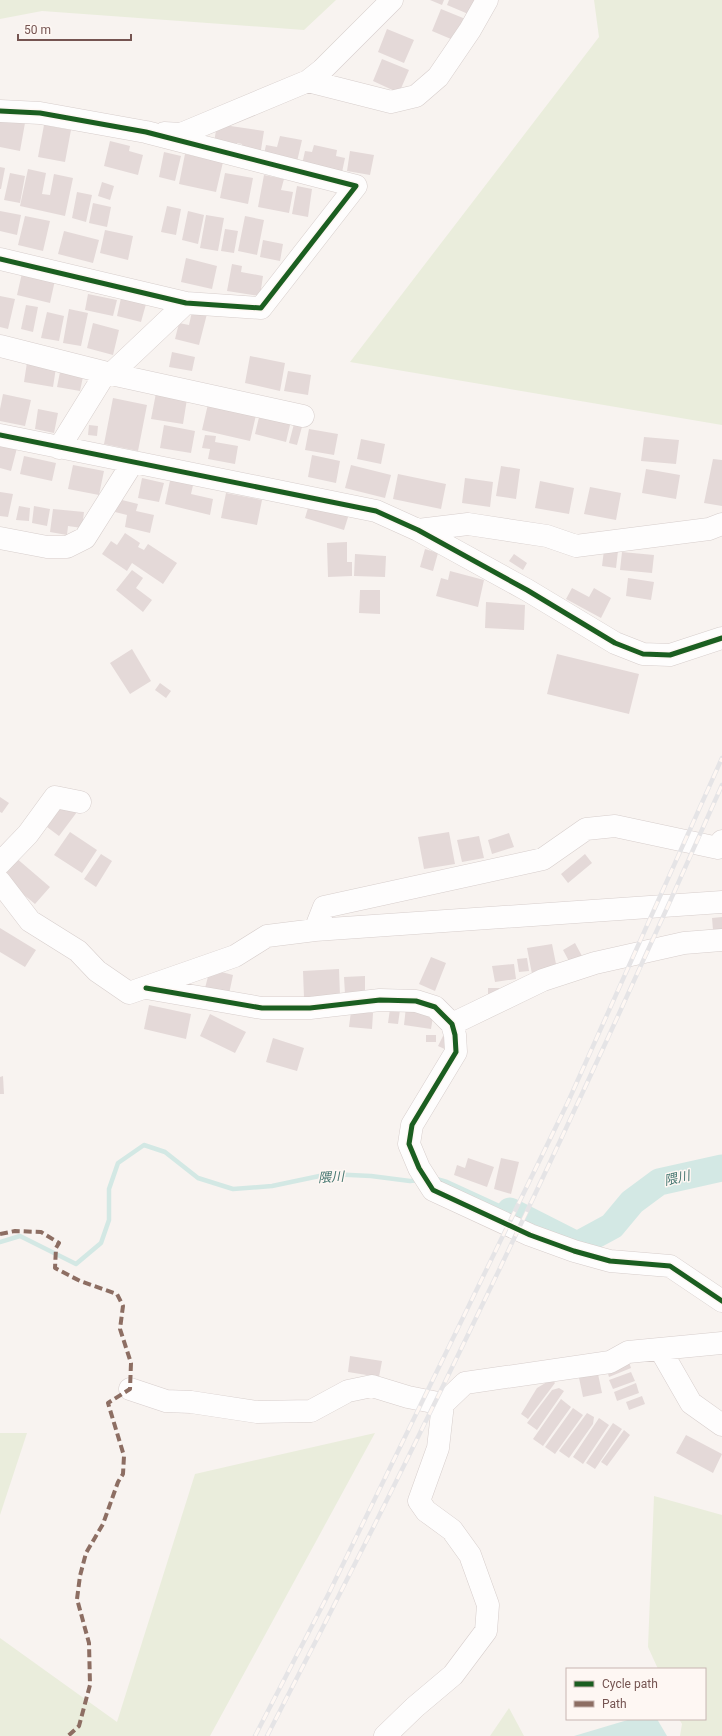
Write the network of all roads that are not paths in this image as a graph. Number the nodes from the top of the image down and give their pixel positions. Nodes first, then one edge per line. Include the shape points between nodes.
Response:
1 (392, 0) edge
2 (487, 0) edge
3 (308, 81) junction
4 (0, 111) edge
5 (146, 132) junction
6 (0, 259) edge
7 (186, 303) junction
8 (0, 346) edge
9 (111, 374) junction
10 (303, 416) dead end
11 (0, 435) edge
12 (59, 448) junction
13 (133, 462) junction
14 (722, 524) edge
15 (418, 530) junction
16 (0, 538) edge
17 (722, 638) edge
18 (80, 802) dead end
19 (722, 841) edge
20 (0, 863) edge
21 (1, 885) edge
22 (722, 902) edge
23 (315, 930) junction
24 (722, 940) edge
25 (146, 988) junction
26 (452, 1024) junction
27 (722, 1302) edge
28 (722, 1343) edge
29 (660, 1349) junction
30 (130, 1389) dead end
31 (443, 1404) junction
32 (722, 1425) edge
33 (385, 1736) edge

1 - 3 street
2 - 3 street via 438,77 416,96 391,102
3 - 5 street via 181,134
4 - 5 street via 40,114
5 - 7 street via 356,186 260,308
6 - 7 street
7 - 9 street
8 - 9 street
9 - 10 street
9 - 12 street via 102,377
11 - 12 street
12 - 13 street
13 - 15 street via 376,511
13 - 16 street via 85,538 67,547 47,547
14 - 15 street via 709,529 576,546 547,536 468,524
15 - 17 street via 527,590 615,643 643,654 670,655
18 - 20 street via 55,797 28,834
19 - 23 street via 718,848 615,826 586,829 543,859 324,907
21 - 25 street via 30,921 78,951 97,971 129,993
22 - 23 street
23 - 25 street via 267,936 235,956
24 - 26 street via 684,943 595,963 543,980
25 - 26 street via 262,1008 310,1008 380,1000 416,1001 435,1007
26 - 27 street via 456,1052 412,1125 409,1144 419,1168 433,1190 530,1235 574,1251 610,1261 670,1266
28 - 29 street
29 - 31 street via 628,1352 610,1362 465,1383
29 - 32 street via 691,1403
30 - 31 street via 166,1401 192,1402 257,1412 311,1411 348,1391 372,1386
31 - 33 street via 438,1448 419,1501 426,1511 452,1530 470,1555 488,1605 486,1631 453,1675

